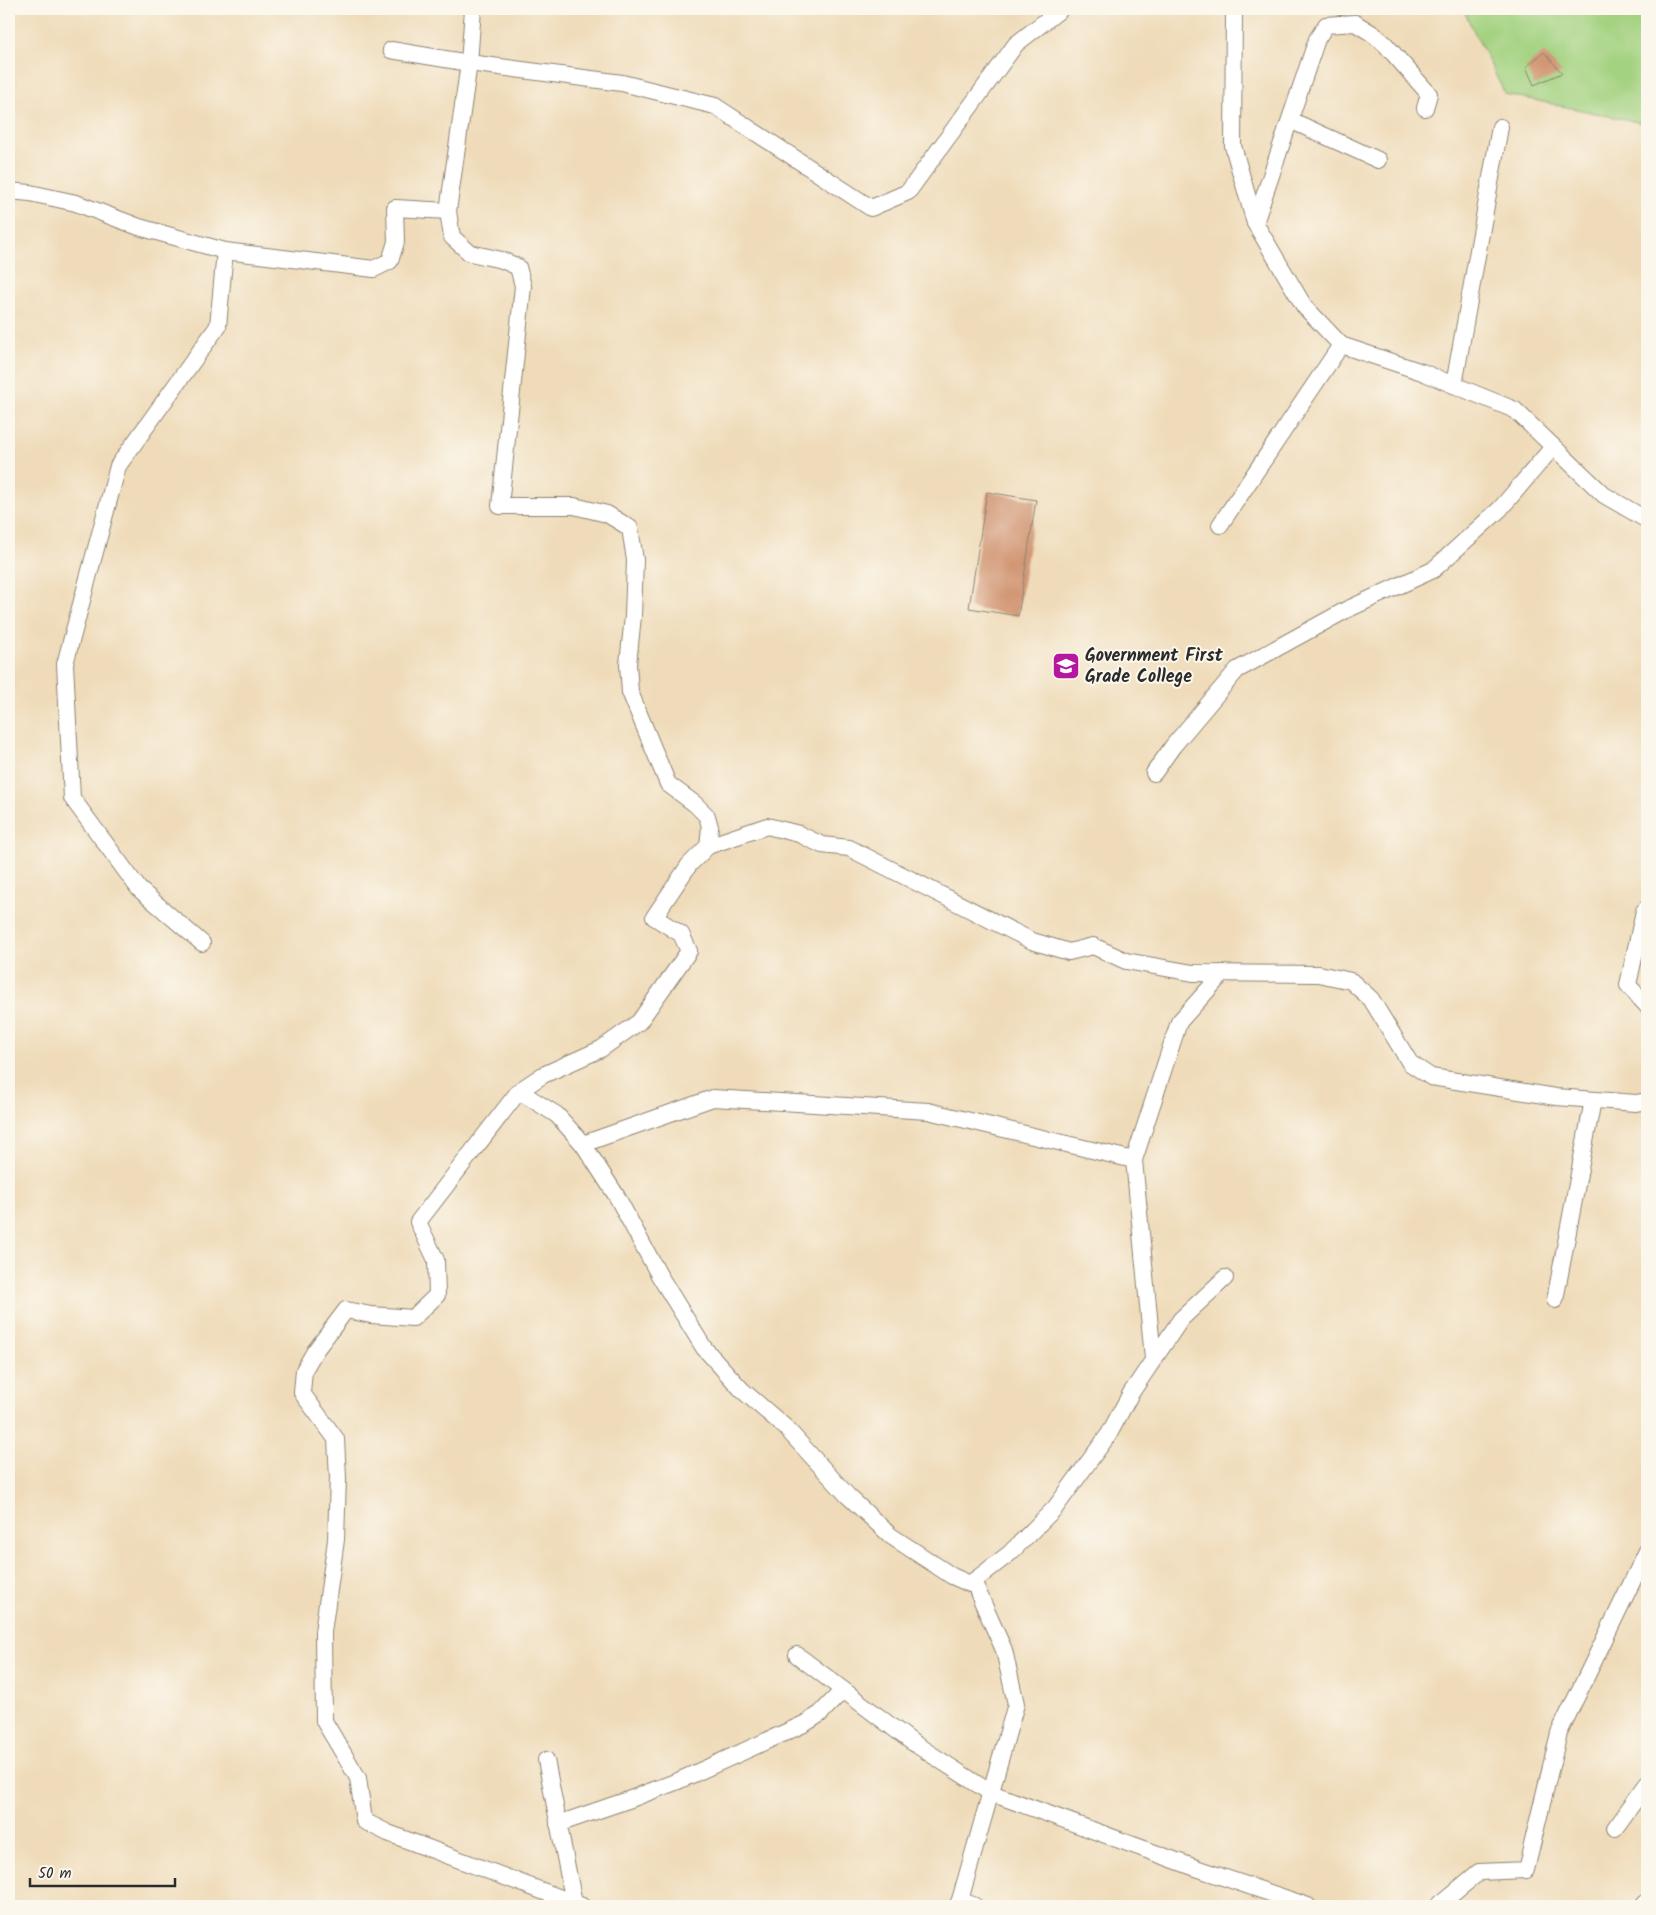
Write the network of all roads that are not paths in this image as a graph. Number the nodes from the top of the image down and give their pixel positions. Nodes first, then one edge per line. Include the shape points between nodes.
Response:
1 (473, 9) edge
2 (1061, 9) edge
3 (1234, 9) edge
4 (391, 50) dead end
5 (469, 63) junction
6 (1425, 108) dead end
7 (1290, 120) junction
8 (1500, 127) dead end
9 (1378, 160) dead end
10 (9, 191) edge
11 (448, 211) junction
12 (1255, 223) junction
13 (225, 251) junction
14 (1341, 345) junction
15 (1454, 385) junction
16 (1553, 447) junction
17 (1647, 520) edge
18 (1220, 524) dead end
19 (1154, 773) dead end
20 (708, 846) junction
21 (1647, 908) edge
22 (202, 943) dead end
23 (1223, 973) junction
24 (1647, 1006) edge
25 (519, 1091) junction
26 (1593, 1100) junction
27 (1647, 1101) edge
28 (583, 1144) junction
29 (1134, 1160) junction
30 (1225, 1278) dead end
31 (1555, 1300) dead end
32 (1153, 1358) junction
33 (1647, 1551) edge
34 (975, 1580) junction
35 (796, 1654) dead end
36 (843, 1690) junction
37 (546, 1760) dead end
38 (1646, 1788) edge
39 (991, 1793) junction
40 (558, 1824) junction
41 (1616, 1828) dead end
42 (964, 1904) edge
43 (578, 1905) edge
44 (1308, 1906) edge
45 (1438, 1906) edge

1 - 5 street
2 - 5 street via 1016,44 908,192 871,208 715,106 622,83
3 - 12 street via 1233,146
4 - 5 street
5 - 11 street
6 - 7 street via 1429,94 1385,44 1356,23 1339,23 1326,25 1317,39
7 - 9 street
7 - 12 street
8 - 15 street
10 - 13 street via 76,203 139,227
11 - 13 street via 395,208 396,242 390,261 374,269
11 - 20 street via 452,237 470,253 518,267 523,286 500,506 574,506 607,514 630,528 635,560 634,616 628,664 630,692 668,784 707,816 710,827
12 - 14 street via 1304,306
13 - 22 street via 218,326 118,466 65,664 72,798 139,888
14 - 15 street
14 - 18 street
15 - 16 street via 1515,410
16 - 17 street via 1604,494
16 - 19 street via 1500,509 1433,570 1346,610 1237,670
20 - 23 street via 767,826 799,834 822,845 849,848 1032,941 1069,952 1093,946 1126,961 1193,973
20 - 25 street via 689,865 654,916 681,934 688,951 639,1022 601,1049 544,1075
21 - 24 street via 1628,985
23 - 26 street via 1319,974 1350,981 1371,999 1410,1063 1431,1077
23 - 29 street via 1179,1022
25 - 28 street via 557,1115
25 - 43 street via 418,1222 436,1260 437,1295 413,1318 346,1310 304,1370 302,1394 336,1439 336,1540 323,1632 324,1721 358,1778 364,1821
26 - 27 street
26 - 31 street
28 - 29 street via 712,1098 928,1111
28 - 34 street via 704,1348 742,1390 785,1427 890,1536 952,1576 970,1584
29 - 32 street
30 - 32 street via 1180,1319
32 - 34 street via 1109,1434 1055,1508 1010,1552
33 - 45 street via 1559,1733 1526,1870 1479,1872
34 - 39 street via 1004,1650 1016,1704
35 - 36 street
36 - 39 street via 912,1742
36 - 40 street via 820,1714 804,1724 678,1781
37 - 40 street
38 - 41 street
39 - 42 street
39 - 44 street
40 - 43 street

